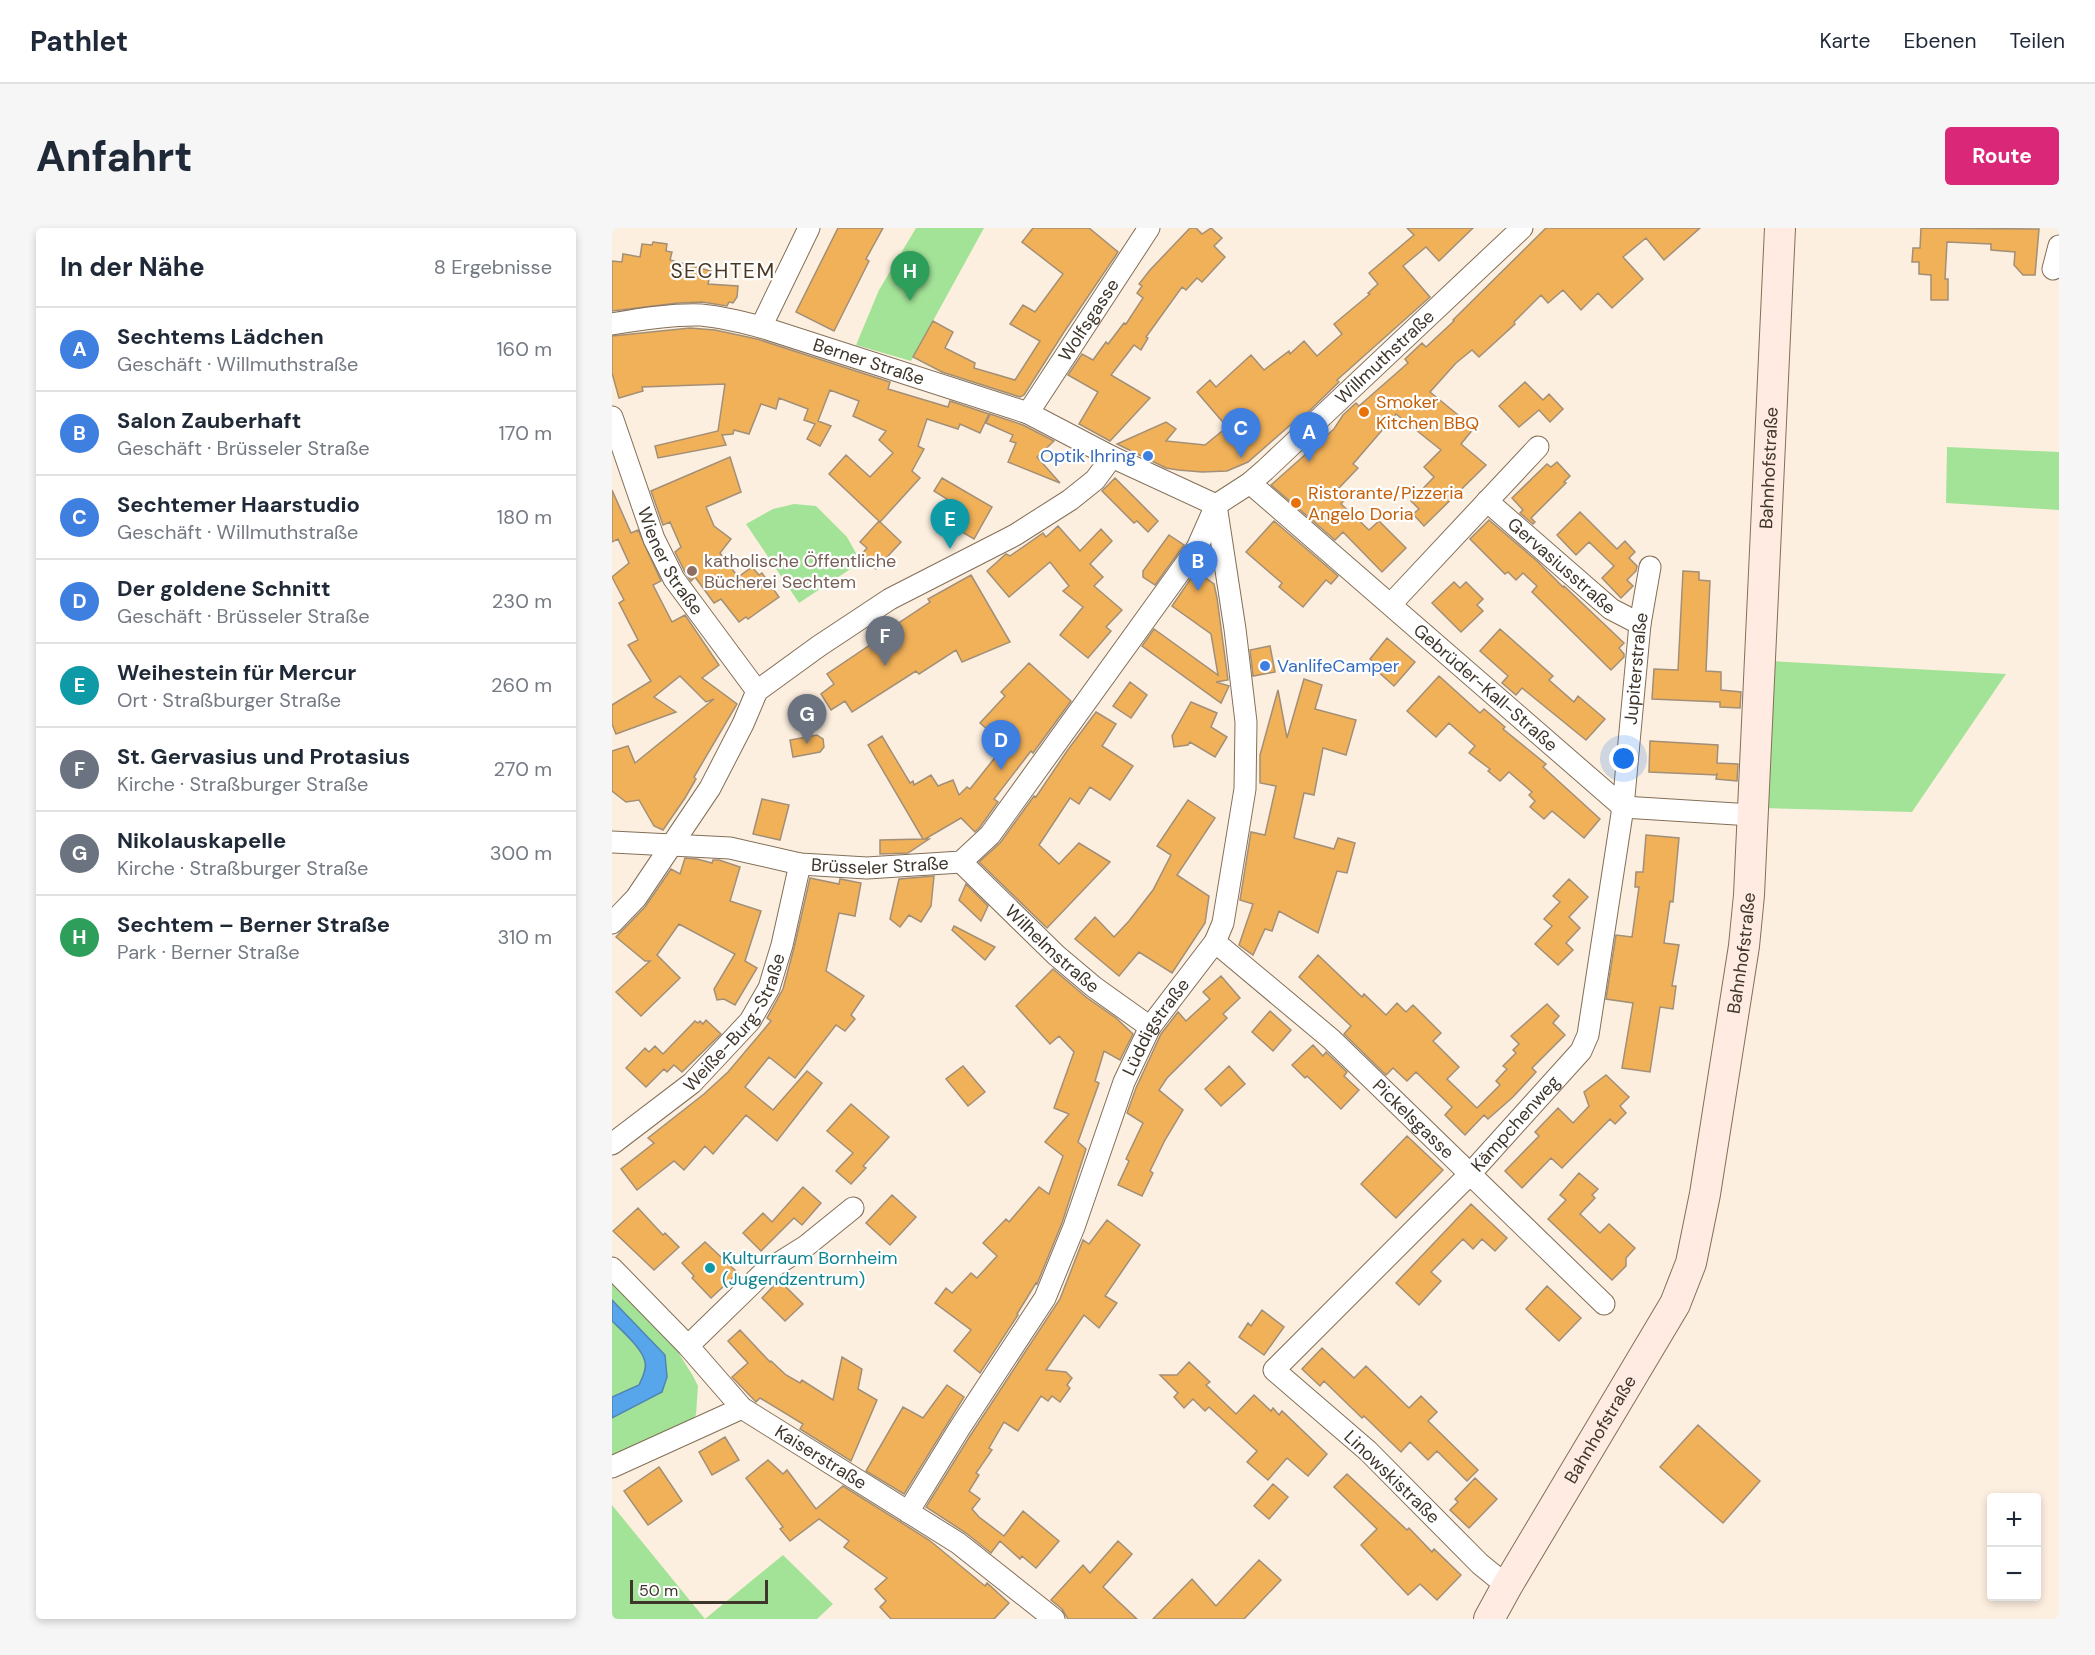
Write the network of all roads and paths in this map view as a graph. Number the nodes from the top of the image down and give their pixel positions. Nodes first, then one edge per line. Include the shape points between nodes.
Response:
1 (809, 228) edge
2 (1149, 228) edge
3 (1522, 228) edge
4 (1780, 228) edge
5 (2059, 246) edge
6 (2053, 269) dead end
7 (612, 324) edge
8 (761, 327) junction
9 (1028, 413) junction
10 (612, 417) edge
11 (1538, 447) dead end
12 (1112, 457) junction
13 (1250, 483) junction
14 (1487, 501) junction
15 (1216, 505) junction
16 (1650, 567) dead end
17 (1391, 604) junction
18 (1640, 624) junction
19 (757, 691) junction
20 (1623, 807) junction
21 (1752, 814) junction
22 (612, 842) edge
23 (672, 844) junction
24 (961, 862) junction
25 (800, 864) junction
26 (612, 923) edge
27 (1215, 942) junction
28 (1150, 1028) junction
29 (612, 1144) edge
30 (1470, 1174) junction
31 (853, 1208) dead end
32 (612, 1268) edge
33 (1604, 1304) dead end
34 (688, 1346) junction
35 (1274, 1370) joint
36 (742, 1408) junction
37 (612, 1467) edge
38 (908, 1512) junction
39 (1507, 1586) junction
40 (1054, 1619) edge
41 (1489, 1619) edge

1 - 8 street
2 - 9 street, Wolfsgasse
3 - 13 street, Willmuthstraße
4 - 21 main road, Bahnhofstraße
5 - 6 street
7 - 8 street, Berner Straße via 700,315
8 - 9 street, Berner Straße
9 - 12 street, Berner Straße
10 - 19 street, Wiener Straße via 654,540 674,579
11 - 14 street
12 - 15 street, Berner Straße
12 - 19 street via 1095,480 1070,500 1015,535 890,599
13 - 15 street, Willmuthstraße
13 - 17 street, Gebrüder-Kall-Straße
14 - 17 street
14 - 18 street, Gervasiusstraße via 1611,609
15 - 24 street, Brüsseler Straße via 1197,548 990,835
15 - 27 street, Lüddigstraße via 1246,722 1245,789 1223,923
16 - 18 street, Jupiterstraße
17 - 20 street, Gebrüder-Kall-Straße
18 - 20 street, Jupiterstraße
19 - 23 street via 710,788
20 - 21 street
20 - 30 street, Kämpchenweg via 1588,1035 1570,1065
21 - 39 main road, Bahnhofstraße via 1744,946 1691,1263 1676,1304
22 - 23 street, Brüsseler Straße
23 - 25 street, Brüsseler Straße via 730,849
23 - 26 street via 636,898
24 - 25 street, Brüsseler Straße via 867,868
24 - 28 street, Wilhelmstraße via 1056,955
25 - 29 street, Weiße-Burg-Straße via 769,988 750,1021 692,1083
27 - 28 street, Lüddigstraße
27 - 30 street, Pickelsgasse via 1331,1039
28 - 38 street, Lüddigstraße via 1125,1082 1045,1298
30 - 33 street, Pickelsgasse
30 - 35 street, Kämpchenweg
31 - 34 street via 806,1246 763,1273
32 - 34 street, Kaiserstraße
34 - 36 street, Kaiserstraße
35 - 39 street, Linowskistraße via 1368,1451 1480,1564
36 - 37 street
36 - 38 street, Kaiserstraße
38 - 40 street, Kaiserstraße via 958,1543
39 - 41 main road, Bahnhofstraße

